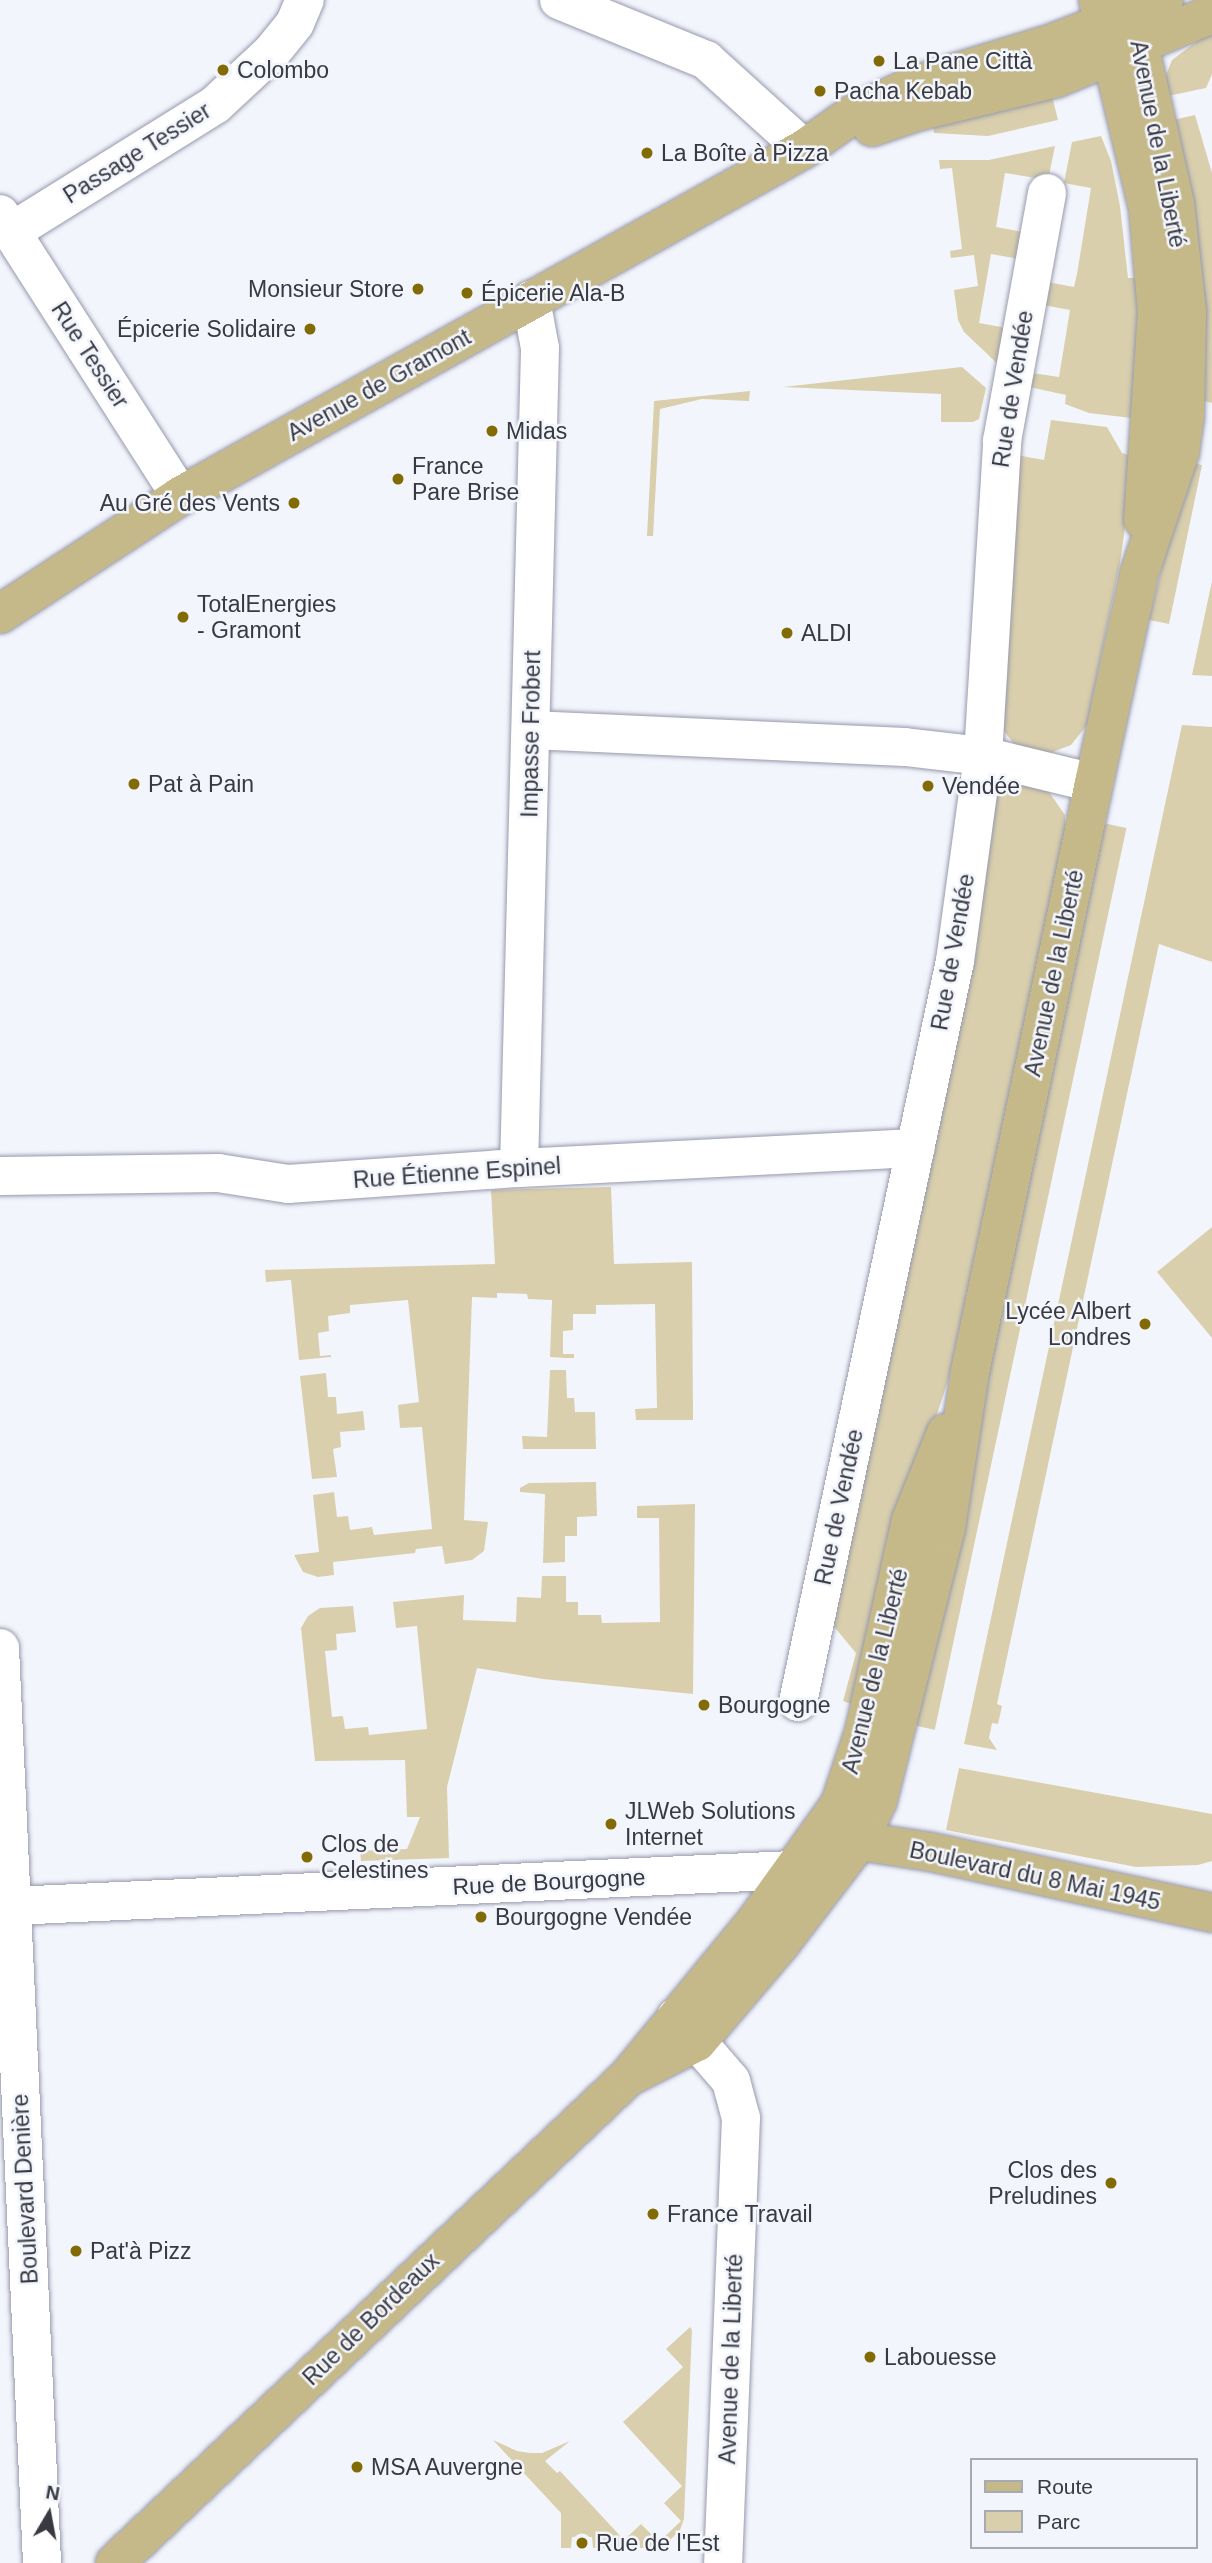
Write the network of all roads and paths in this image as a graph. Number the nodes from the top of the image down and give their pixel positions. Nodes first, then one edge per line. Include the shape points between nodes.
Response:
1 (306, 0) edge
2 (559, 0) edge
3 (1212, 14) edge
4 (1126, 20) edge
5 (804, 149) junction
6 (1047, 193) dead end
7 (6, 223) edge
8 (531, 300) junction
9 (180, 496) junction
10 (0, 614) edge
11 (531, 730) junction
12 (983, 756) junction
13 (1094, 783) junction
14 (915, 1148) junction
15 (519, 1168) junction
16 (0, 1176) edge
17 (970, 1372) junction
18 (0, 1648) edge
19 (798, 1702) dead end
20 (840, 1804) junction
21 (859, 1841) junction
22 (792, 1870) junction
23 (12, 1906) junction
24 (1212, 1913) edge
25 (686, 2029) junction
26 (11, 2103) edge
27 (42, 2563) edge
28 (115, 2563) edge
29 (723, 2563) edge

1 - 7 street, Passage Tessier via 271,53 215,105
2 - 5 street via 706,60
3 - 4 main road, Avenue de Gramont
4 - 5 main road, Avenue de Gramont via 1057,78 916,112 834,145
4 - 13 main road, Avenue de la Liberté via 1175,204 1187,311 1185,415 1180,452 1139,575
5 - 8 main road, Avenue de Gramont
6 - 12 street, Rue de Vendée via 1002,441
7 - 9 street, Rue Tessier
8 - 9 main road, Avenue de Gramont
8 - 11 street, Impasse Frobert via 540,348
9 - 10 main road, Avenue de Gramont
11 - 12 street via 905,747
11 - 15 street, Impasse Frobert
12 - 13 street
12 - 14 street, Rue de Vendée via 955,961
13 - 17 main road, Avenue de la Liberté
14 - 15 street, Rue Étienne Espinel
14 - 19 street, Rue de Vendée
15 - 16 street, Rue Étienne Espinel via 288,1184 218,1173
17 - 20 main road, Avenue de la Liberté via 911,1520 864,1732
17 - 21 main road, Avenue de la Liberté via 946,1527 882,1788
18 - 23 street, Boulevard Denière
20 - 21 main road
20 - 22 main road, Avenue de la Liberté
21 - 22 main road
21 - 24 main road, Boulevard du 8 Mai 1945 via 932,1852
21 - 25 main road, Avenue de la Liberté via 781,1943
22 - 23 street, Rue de Bourgogne
22 - 25 main road, Avenue de la Liberté
23 - 26 street, Boulevard Denière
25 - 28 main road, Rue de Bordeaux via 628,2077
25 - 29 street, Avenue de la Liberté via 731,2081 741,2118
26 - 27 street, Boulevard Denière

